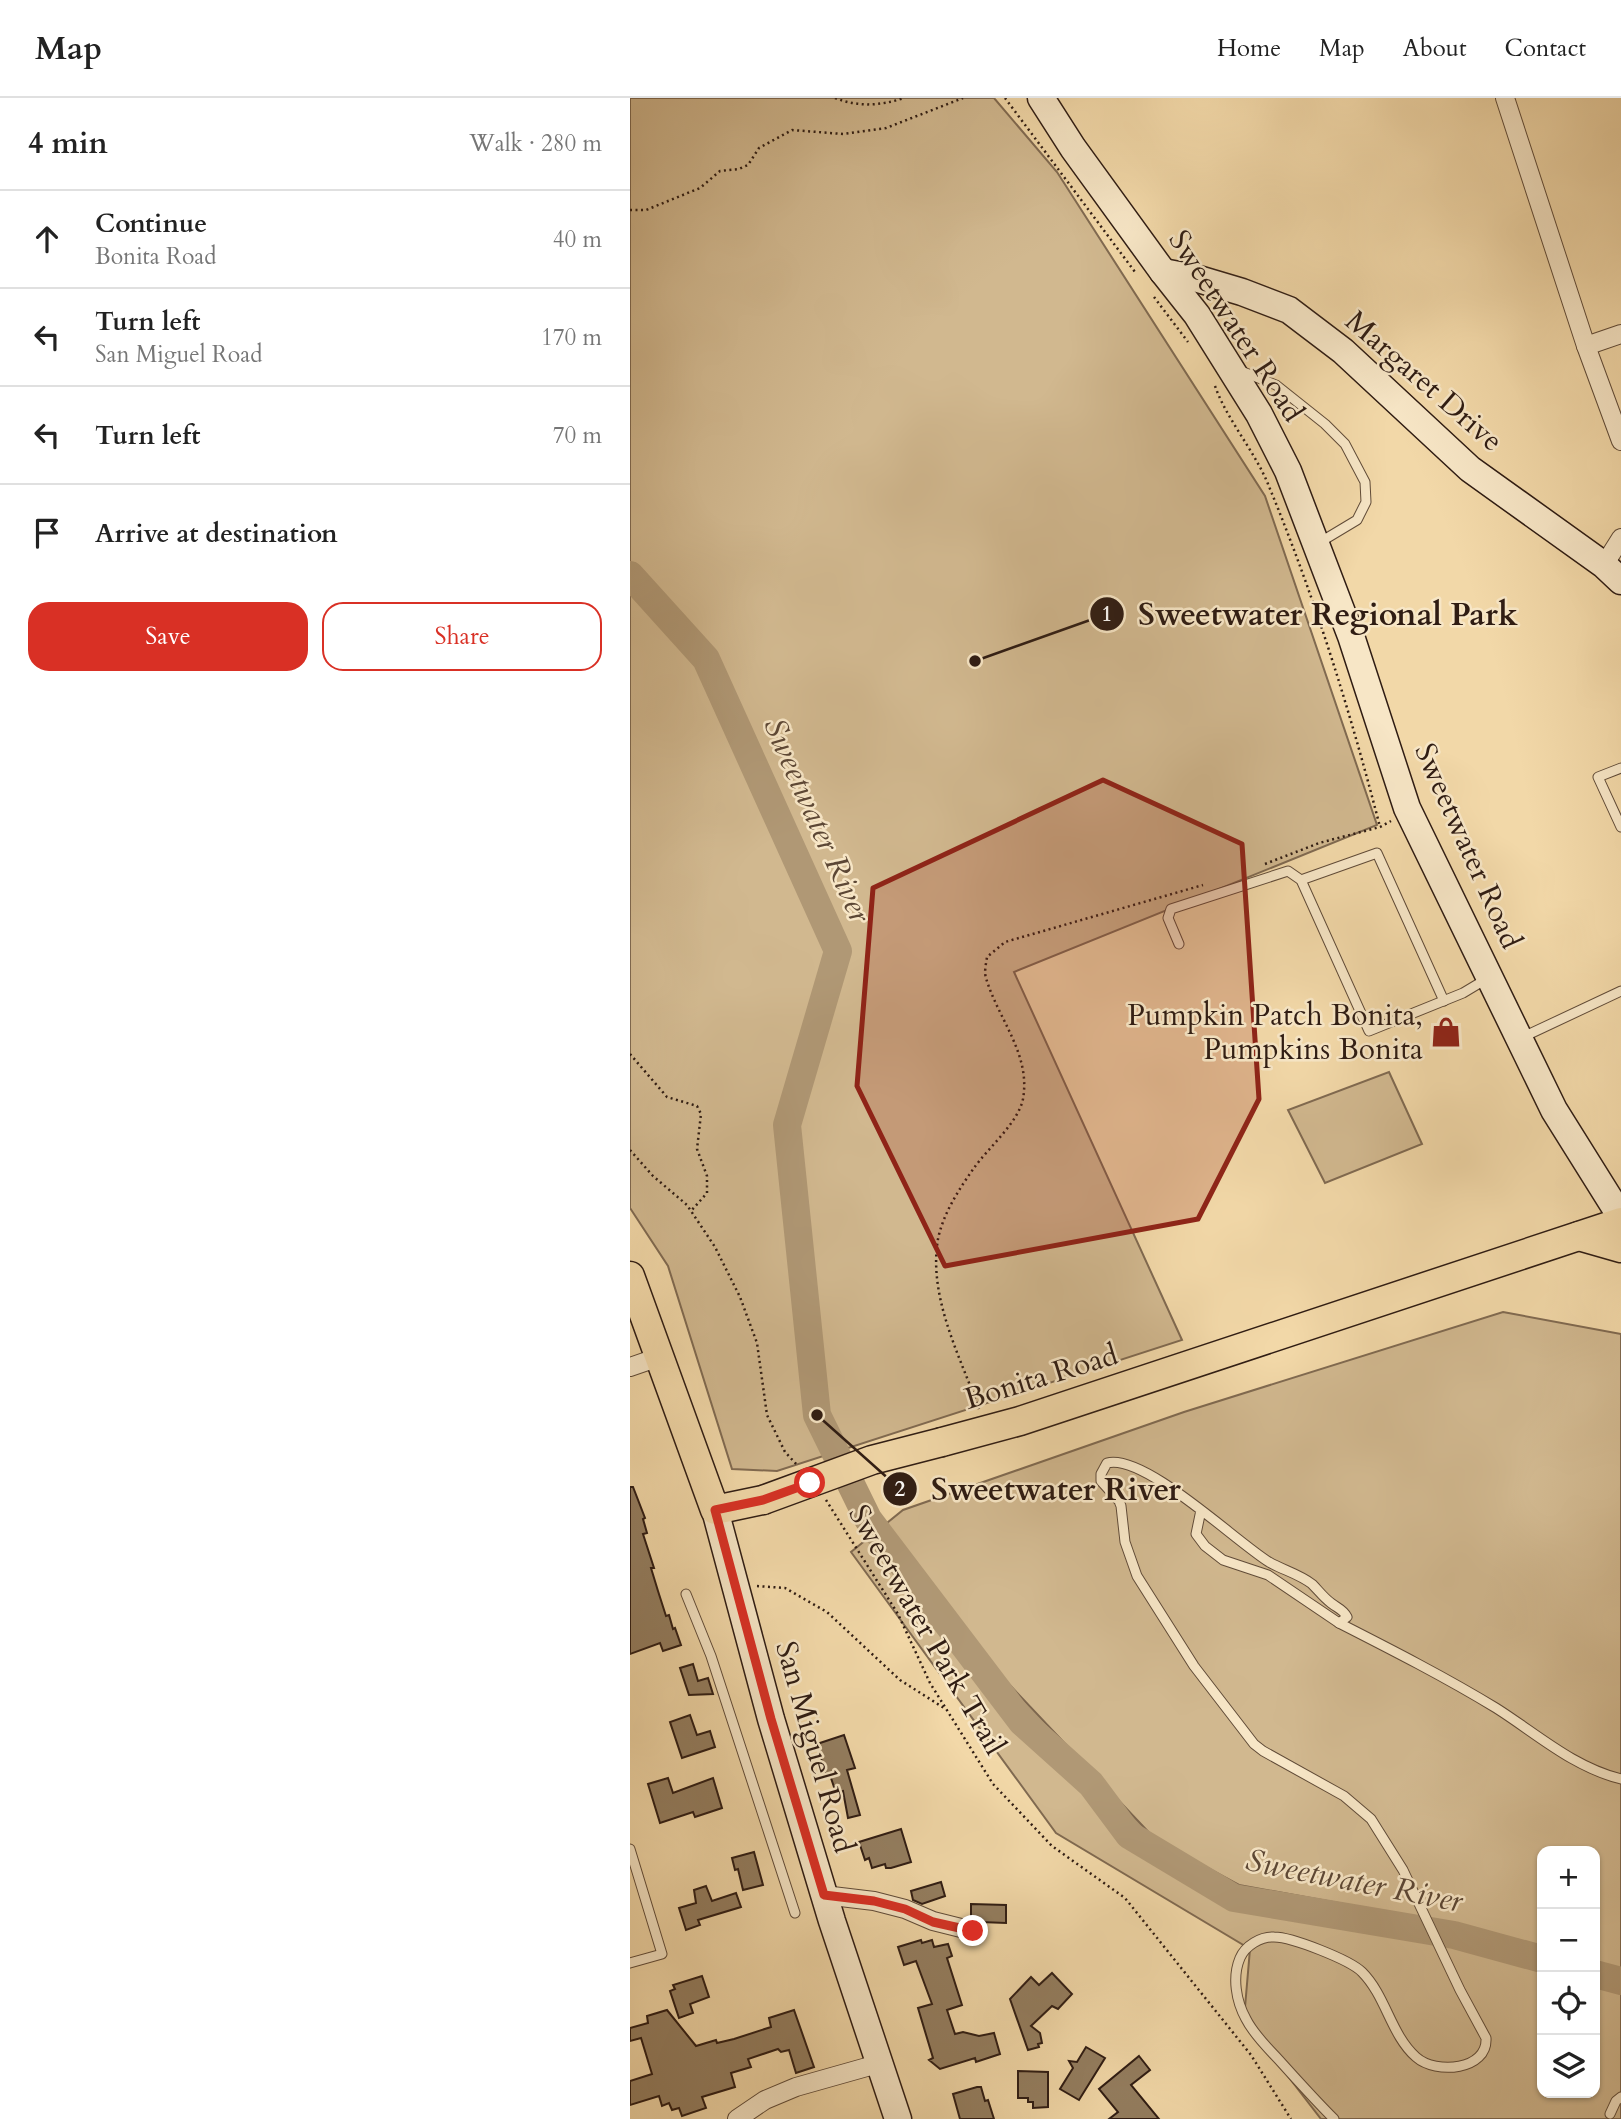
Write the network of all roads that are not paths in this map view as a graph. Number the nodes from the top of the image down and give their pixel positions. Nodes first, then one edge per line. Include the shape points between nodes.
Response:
1 (1041, 98) edge
2 (1505, 98) edge
3 (1150, 280) junction
4 (1621, 334) edge
5 (1586, 346) junction
6 (1221, 372) junction
7 (1621, 441) edge
8 (1621, 538) edge
9 (1316, 545) junction
10 (1613, 573) edge
11 (1621, 768) edge
12 (1621, 827) edge
13 (1301, 880) junction
14 (1179, 944) dead end
15 (1490, 978) junction
16 (1621, 991) edge
17 (1444, 1001) junction
18 (1519, 1039) junction
19 (1621, 1220) edge
20 (1579, 1236) junction
21 (1621, 1248) edge
22 (630, 1276) edge
23 (659, 1356) junction
24 (630, 1367) edge
25 (715, 1510) junction
26 (1201, 1510) junction
27 (687, 1594) dead end
28 (1339, 1623) junction
29 (1621, 1779) edge
30 (630, 1849) edge
31 (824, 1895) junction
32 (794, 1913) dead end
33 (973, 1931) dead end
34 (630, 1963) edge
35 (881, 2063) junction
36 (1621, 2097) edge
37 (1610, 2114) dead end
38 (737, 2119) edge
39 (898, 2119) edge
40 (1334, 2119) edge

1 - 3 main road, Sweetwater Road
2 - 5 street
3 - 6 main road, Sweetwater Road via 1197,315
3 - 10 main road, Margaret Drive via 1195,278 1289,310 1343,351 1470,468
4 - 5 street
5 - 7 street
6 - 9 main road, Sweetwater Road via 1259,414 1288,471
6 - 9 lane via 1276,385 1345,444 1366,482 1366,502 1357,520
8 - 10 street
9 - 15 main road, Sweetwater Road via 1407,808
11 - 12 lane via 1598,777
13 - 14 lane via 1288,871 1171,909 1168,918
13 - 17 lane via 1377,853
13 - 17 lane via 1369,1031
15 - 17 lane
15 - 18 main road, Sweetwater Road
16 - 18 lane
18 - 19 main road, Sweetwater Road via 1554,1110
19 - 20 main road, Bonita Road
20 - 21 main road
20 - 25 main road, Bonita Road, bridge via 1020,1421 872,1460 763,1500
22 - 23 main road
23 - 24 street
23 - 25 main road
25 - 31 main road, San Miguel Road
26 - 28 lane via 1270,1562 1311,1584 1345,1612 1347,1616
26 - 28 lane via 1196,1534 1205,1546 1223,1560 1268,1575
26 - 40 lane via 1138,1470 1119,1462 1103,1467 1101,1481 1119,1501 1125,1542 1137,1576 1194,1666 1254,1744 1344,1796 1371,1819 1403,1870 1486,2038 1481,2057 1462,2066 1426,2065 1412,2054 1373,1986 1350,1962 1277,1937 1256,1942 1245,1949 1236,1972 1243,2014
27 - 32 lane
28 - 29 lane via 1492,1706 1570,1759
30 - 34 lane via 662,1954
31 - 33 street via 874,1901
31 - 35 main road, San Miguel Road
35 - 38 street via 796,2087
35 - 39 main road, San Miguel Road
36 - 37 lane

